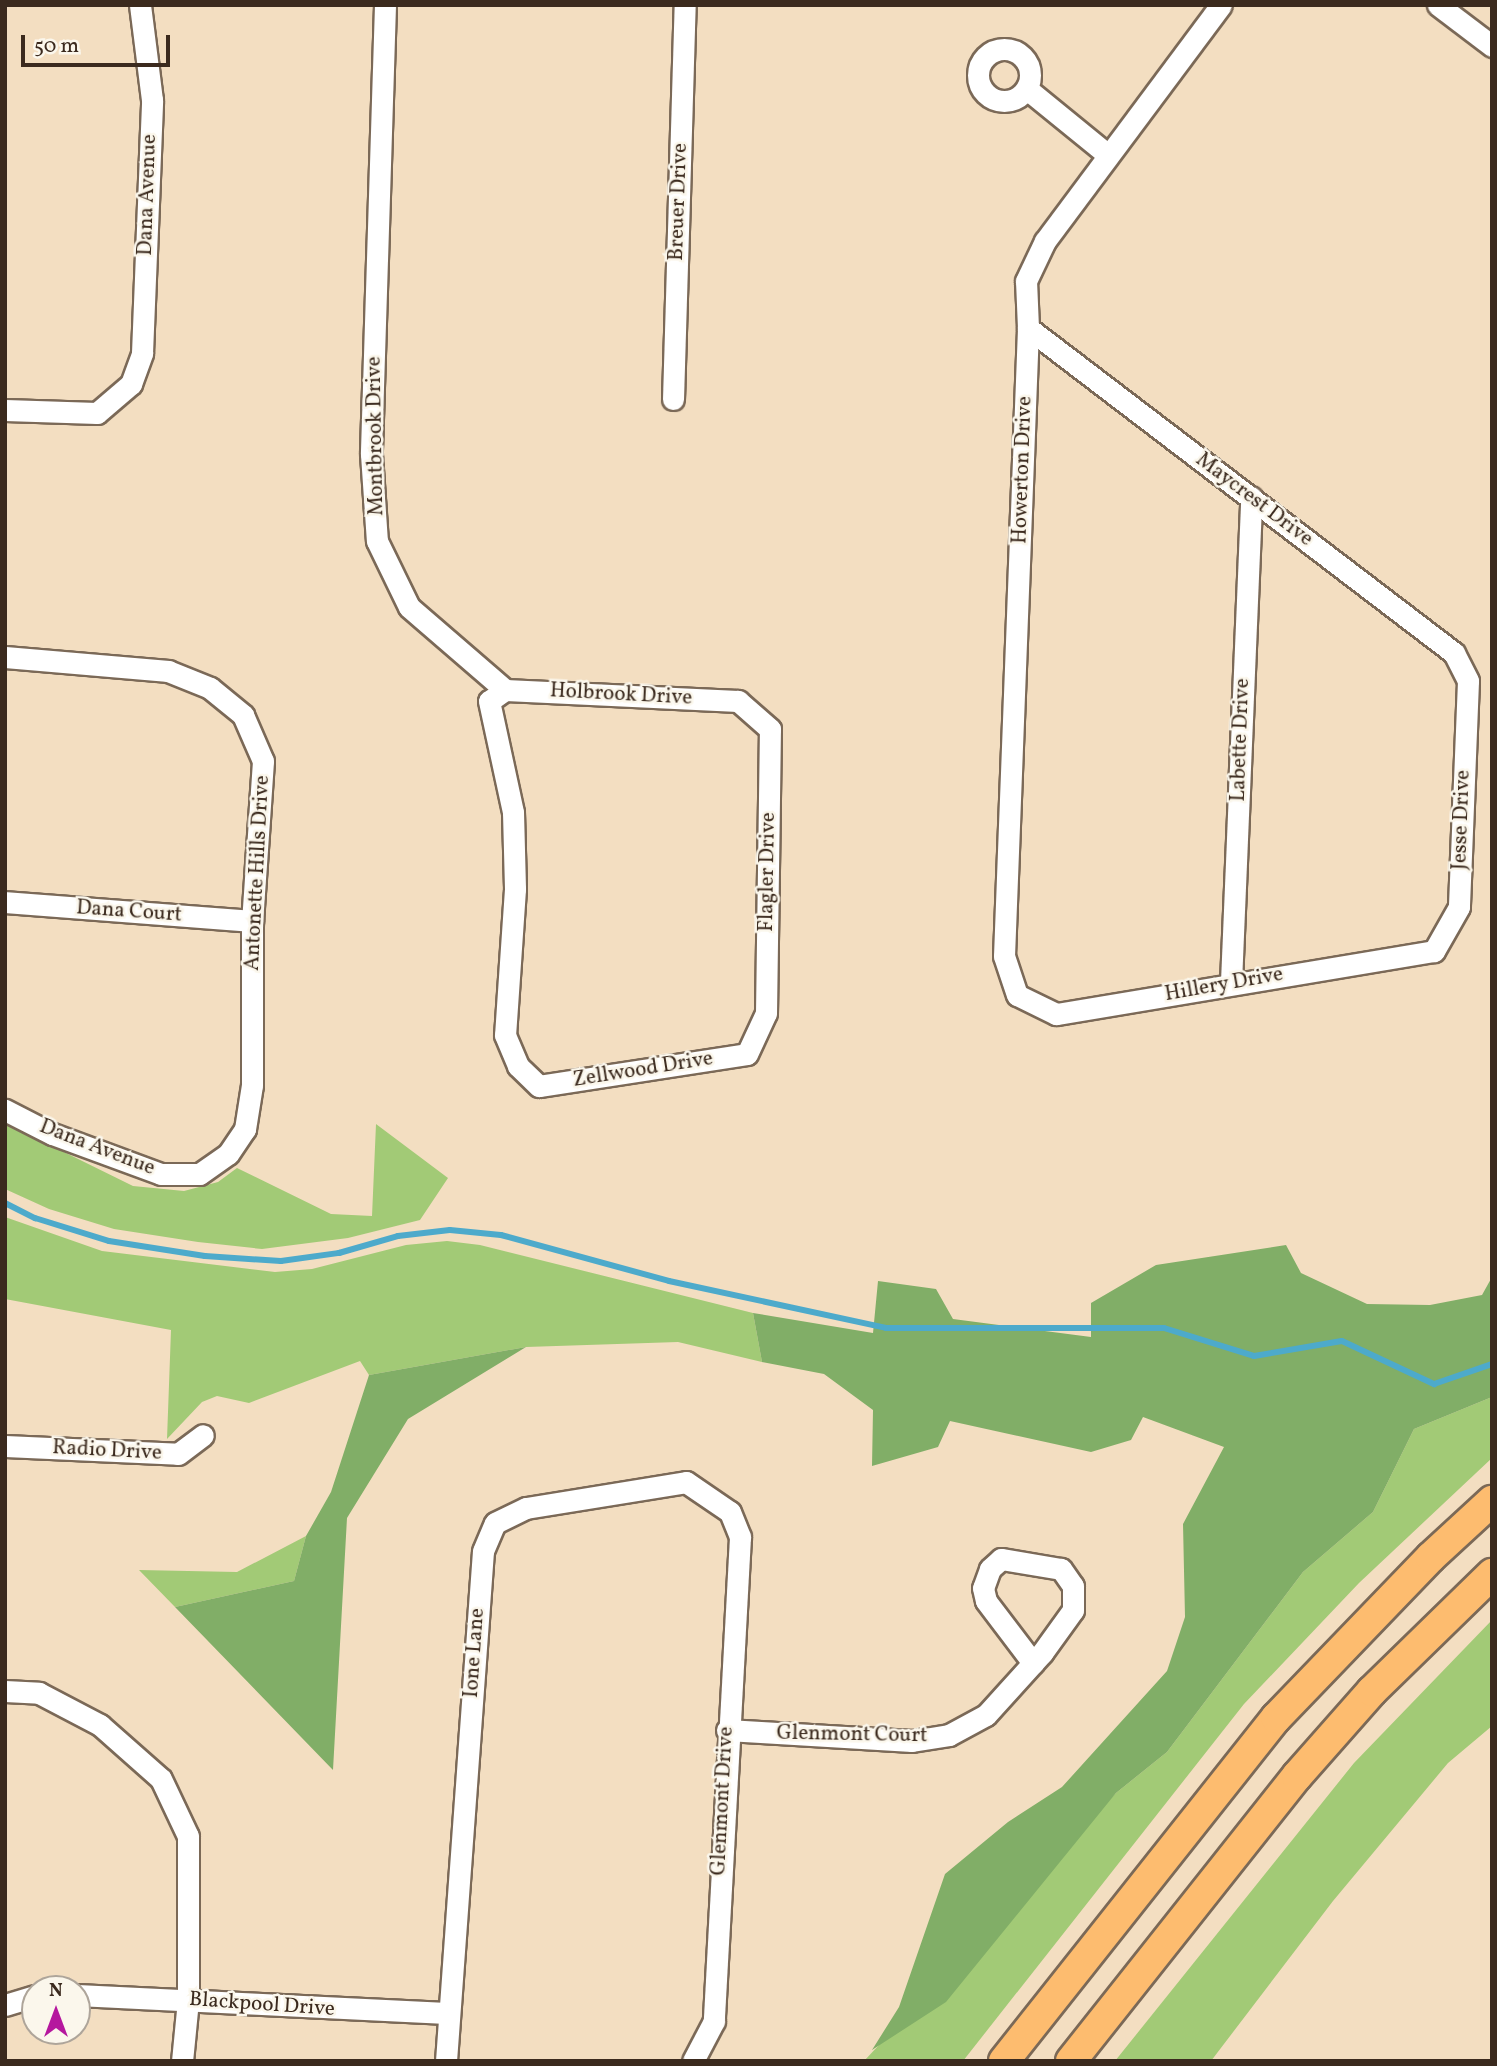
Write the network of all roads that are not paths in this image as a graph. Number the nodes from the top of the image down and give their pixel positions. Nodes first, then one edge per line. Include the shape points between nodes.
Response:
1 (140, 5) edge
2 (385, 5) edge
3 (685, 5) edge
4 (1220, 5) edge
5 (1438, 5) edge
6 (1492, 46) edge
7 (1027, 89) dead end
8 (1108, 155) junction
9 (1028, 328) junction
10 (673, 399) dead end
11 (5, 410) edge
12 (1251, 497) junction
13 (5, 657) edge
14 (1468, 681) joint
15 (505, 690) junction
16 (738, 701) joint
17 (5, 902) edge
18 (252, 921) junction
19 (1434, 951) joint
20 (1231, 982) junction
21 (1017, 995) joint
22 (747, 1055) joint
23 (5, 1110) edge
24 (228, 1154) joint
25 (203, 1435) dead end
26 (5, 1447) edge
27 (1492, 1501) edge
28 (740, 1537) joint
29 (1492, 1574) edge
30 (1032, 1663) junction
31 (5, 1691) edge
32 (727, 1730) junction
33 (91, 1996) edge
34 (187, 2000) junction
35 (447, 2012) junction
36 (182, 2061) edge
37 (446, 2061) edge
38 (693, 2061) edge
39 (1004, 2061) edge
40 (1072, 2061) edge

1 - 11 street, Dana Avenue via 152,100 142,354 131,384 97,413
2 - 15 street, Montbrook Drive via 372,454 377,541 409,607
3 - 10 street, Breuer Drive
4 - 8 street, Howerton Drive
5 - 6 street
7 - 8 street
8 - 9 street, Howerton Drive via 1045,242 1026,281
9 - 12 street, Maycrest Drive
9 - 21 street, Howerton Drive via 1004,956
12 - 14 street, Maycrest Drive via 1454,653
12 - 20 street, Labette Drive
13 - 18 street, Antonette Hills Drive via 167,671 210,688 243,715 263,761
14 - 19 street, Jesse Drive via 1459,907
15 - 16 street, Holbrook Drive
15 - 22 street, Zellwood Drive via 489,701 513,812 516,889 505,1035 517,1066 539,1086
16 - 22 street, Flagler Drive via 770,729 766,1013
17 - 18 street, Dana Court
18 - 24 street, Antonette Hills Drive via 252,1085 245,1129
19 - 20 street, Hillery Drive
20 - 21 street, Hillery Drive via 1056,1014
23 - 24 street, Dana Avenue via 52,1134 161,1174 199,1174
25 - 26 street, Radio Drive via 178,1454
27 - 39 highway via 1431,1557 1276,1718
28 - 32 street, Glenmont Drive
28 - 35 street, Ione Lane via 730,1512 686,1482 526,1508 495,1523 483,1551
29 - 40 highway via 1372,1691 1297,1776
30 - 30 street, Glenmont Court via 1073,1610 1073,1586 1061,1569 1001,1559 989,1569 983,1588 986,1601
30 - 32 street, Glenmont Court via 986,1715 949,1735 912,1741
31 - 34 street via 38,1693 100,1725 161,1779 187,1836
32 - 38 street, Glenmont Drive via 714,2021
33 - 34 street, Blackpool Drive
34 - 35 street, Blackpool Drive
34 - 36 street
35 - 37 street, Ione Lane

